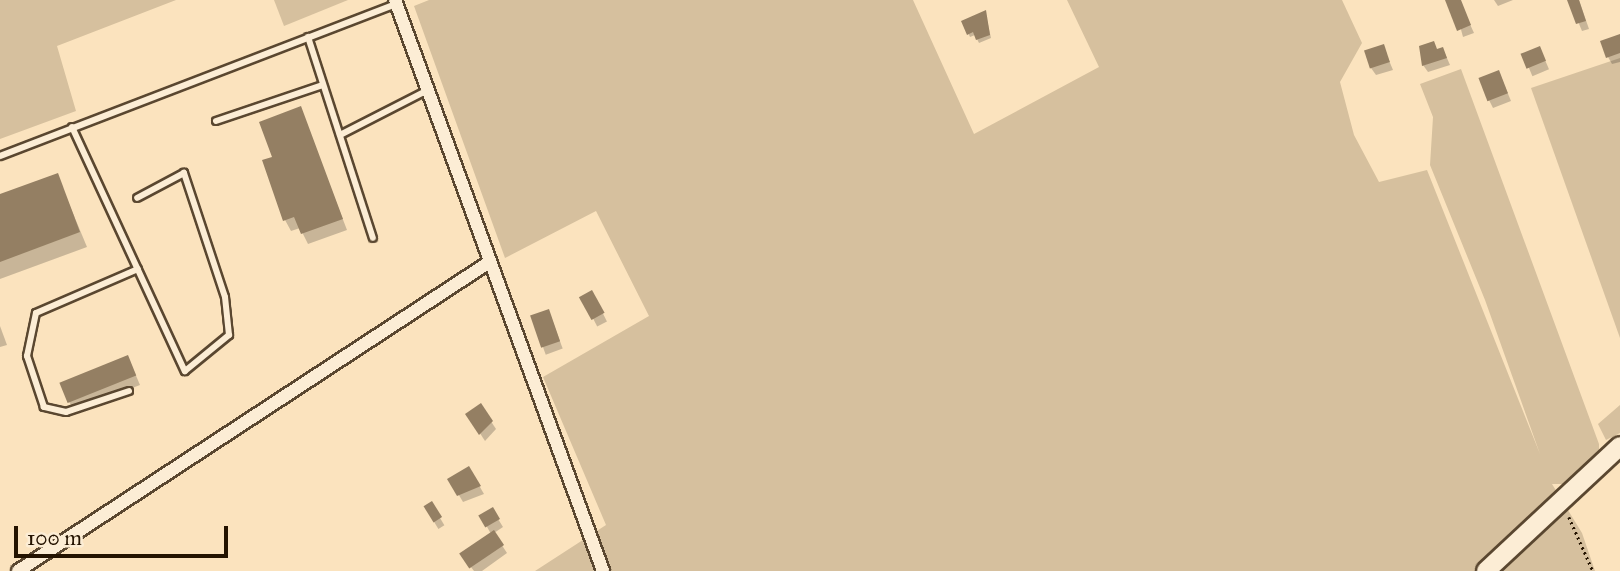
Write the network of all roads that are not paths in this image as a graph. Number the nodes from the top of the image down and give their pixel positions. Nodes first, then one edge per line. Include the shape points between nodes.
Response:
1 (401, 1) edge
2 (308, 37) junction
3 (323, 85) junction
4 (428, 90) junction
5 (216, 121) dead end
6 (72, 127) junction
7 (340, 135) junction
8 (0, 156) edge
9 (137, 198) dead end
10 (373, 237) dead end
11 (488, 263) junction
12 (138, 269) junction
13 (129, 391) dead end
14 (1620, 446) edge
15 (18, 571) edge
16 (603, 571) edge
17 (1486, 571) edge

1 - 2 lane
1 - 4 street
2 - 3 lane
2 - 6 lane via 227,72
3 - 5 lane
3 - 7 lane
4 - 7 lane
4 - 11 street
6 - 8 lane
6 - 12 lane
7 - 10 lane
9 - 12 lane via 184,173 225,297 229,335 185,371
11 - 15 street
11 - 16 street
12 - 13 lane via 36,313 27,356 44,407 66,412
14 - 17 main road

